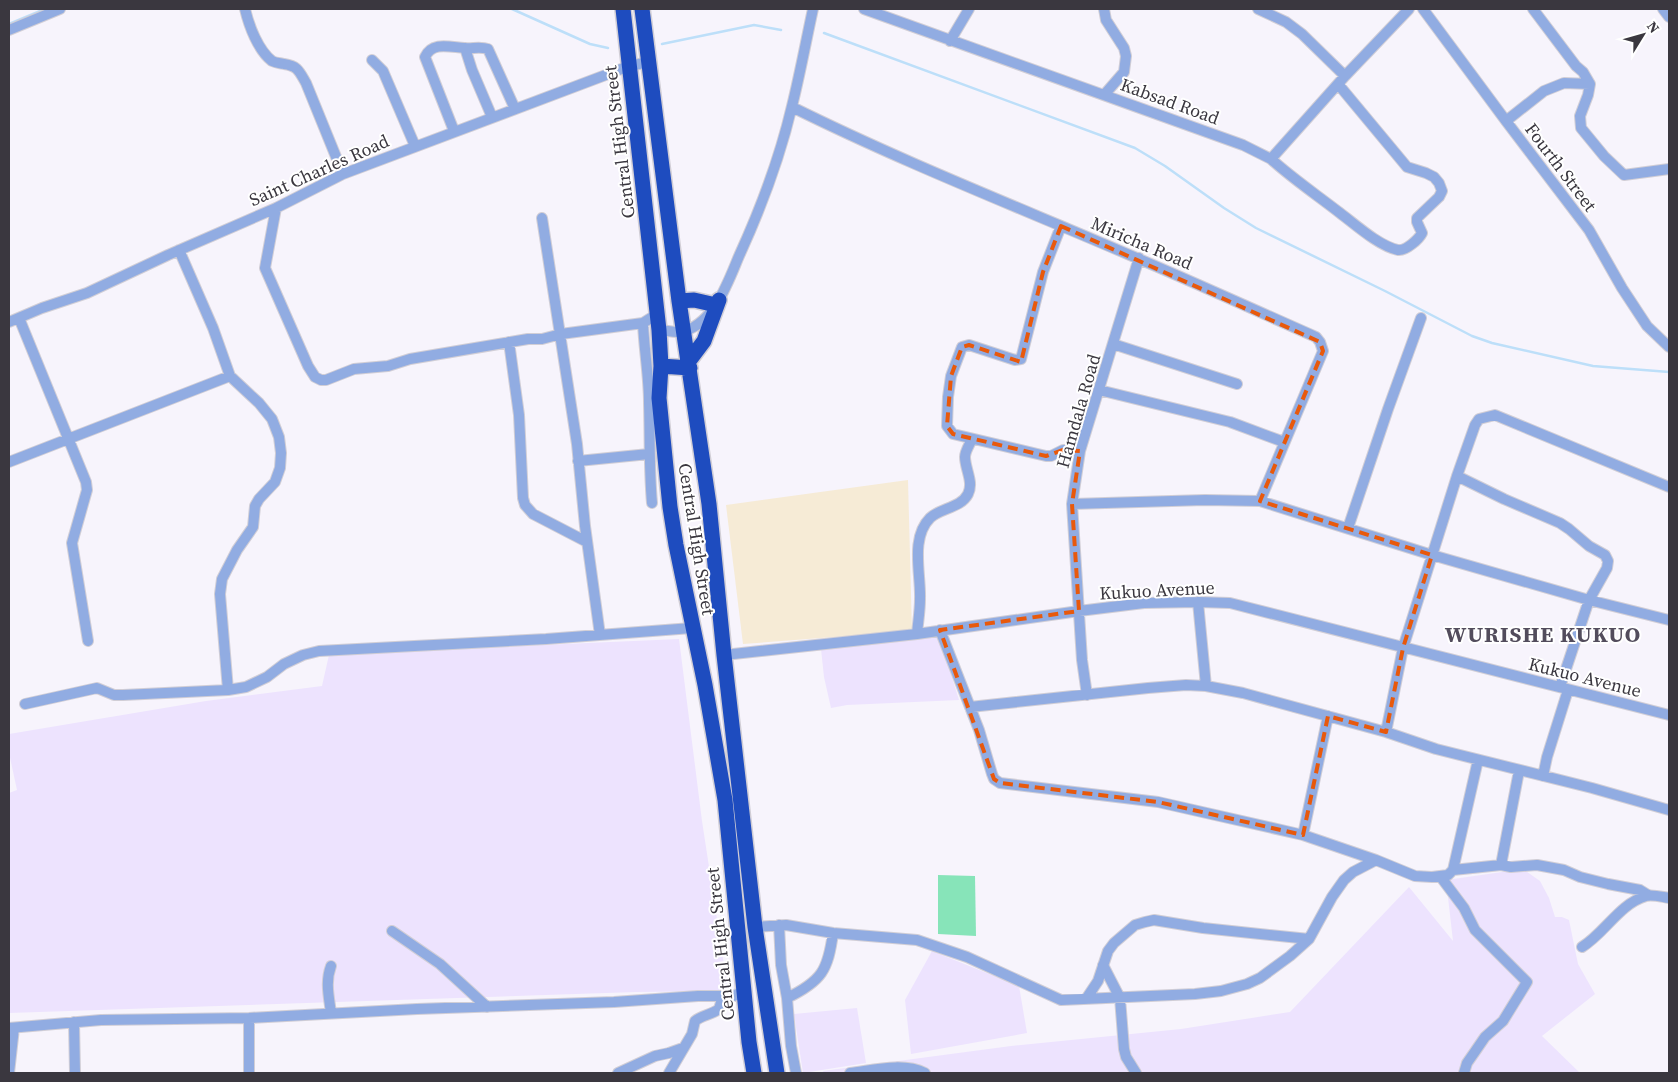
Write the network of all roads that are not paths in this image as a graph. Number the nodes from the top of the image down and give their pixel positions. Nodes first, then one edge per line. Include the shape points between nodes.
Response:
1 (60, 9) edge
2 (245, 9) edge
3 (623, 9) edge
4 (642, 9) edge
5 (813, 9) edge
6 (864, 9) edge
7 (969, 9) edge
8 (1104, 9) edge
9 (1258, 9) edge
10 (1409, 9) edge
11 (1423, 9) edge
12 (1533, 9) edge
13 (1663, 9) edge
14 (1669, 17) edge
15 (9, 30) edge
16 (950, 40) junction
17 (465, 48) junction
18 (372, 60) dead end
19 (649, 62) junction
20 (629, 66) junction
21 (1345, 76) junction
22 (1338, 84) junction
23 (1590, 84) junction
24 (1104, 95) junction
25 (792, 107) junction
26 (515, 109) junction
27 (492, 117) junction
28 (1506, 121) junction
29 (454, 132) junction
30 (415, 146) junction
31 (1271, 159) junction
32 (1669, 169) edge
33 (343, 174) junction
34 (276, 208) junction
35 (542, 218) dead end
36 (1061, 226) junction
37 (179, 250) junction
38 (1139, 258) junction
39 (679, 301) junction
40 (718, 302) junction
41 (657, 314) junction
42 (19, 318) junction
43 (1421, 318) dead end
44 (9, 322) edge
45 (643, 322) junction
46 (659, 330) junction
47 (684, 332) junction
48 (561, 334) junction
49 (509, 342) junction
50 (1113, 344) junction
51 (1669, 347) edge
52 (689, 364) junction
53 (661, 366) junction
54 (230, 376) junction
55 (1237, 384) dead end
56 (1099, 390) junction
57 (69, 439) junction
58 (972, 439) junction
59 (1284, 442) junction
60 (1080, 451) junction
61 (649, 454) junction
62 (578, 461) junction
63 (9, 462) edge
64 (1458, 476) junction
65 (1669, 487) edge
66 (1260, 501) junction
67 (652, 503) dead end
68 (1072, 504) junction
69 (1348, 528) junction
70 (587, 542) junction
71 (1432, 555) junction
72 (1589, 600) junction
73 (1198, 602) junction
74 (1079, 611) junction
75 (1669, 620) edge
76 (692, 628) junction
77 (940, 630) junction
78 (917, 634) junction
79 (600, 636) junction
80 (88, 642) dead end
81 (1403, 648) junction
82 (724, 655) junction
83 (1206, 686) junction
84 (1564, 689) junction
85 (228, 690) junction
86 (1087, 695) junction
87 (25, 704) dead end
88 (970, 708) junction
89 (1669, 715) edge
90 (1328, 716) junction
91 (1386, 732) junction
92 (1478, 760) junction
93 (1519, 771) junction
94 (1543, 776) junction
95 (1669, 810) edge
96 (1303, 835) junction
97 (1376, 860) junction
98 (1501, 865) junction
99 (1453, 870) junction
100 (1440, 876) junction
101 (1648, 895) junction
102 (1669, 898) edge
103 (779, 925) junction
104 (755, 927) junction
105 (392, 930) dead end
106 (833, 933) junction
107 (1309, 939) junction
108 (1582, 947) dead end
109 (1103, 965) junction
110 (331, 966) dead end
111 (744, 990) junction
112 (723, 996) junction
113 (787, 998) junction
114 (1120, 998) junction
115 (1086, 999) junction
116 (488, 1007) junction
117 (332, 1013) junction
118 (249, 1018) junction
119 (74, 1022) junction
120 (11, 1028) edge
121 (792, 1046) junction
122 (683, 1048) junction
123 (773, 1048) junction
124 (10, 1073) edge
125 (75, 1073) edge
126 (249, 1073) edge
127 (618, 1073) edge
128 (669, 1073) edge
129 (754, 1073) edge
130 (777, 1073) edge
131 (796, 1073) edge
132 (850, 1073) edge
133 (925, 1073) edge
134 (1136, 1073) edge
135 (1464, 1073) edge

1 - 15 street
2 - 33 street via 259,45 271,60 293,65 306,83
3 - 20 highway, Central High Street
4 - 19 highway, Central High Street
5 - 25 street
6 - 16 street, Kabsad Road
7 - 16 street
8 - 24 street via 1106,20 1126,56 1124,72
9 - 21 street via 1286,22 1302,34
10 - 21 street
11 - 28 street, Fourth Street
12 - 23 street
13 - 14 street
16 - 24 street, Kabsad Road
17 - 26 street via 488,49
17 - 27 street
17 - 29 street via 443,45 425,57
18 - 30 street via 383,72
19 - 20 street, Saint Charles Road
19 - 39 highway, Central High Street
20 - 26 street, Saint Charles Road
20 - 41 highway, Central High Street
21 - 22 street
22 - 31 street
22 - 31 street, Kabsad Road via 1407,167 1426,173 1439,183 1442,191 1439,197 1418,218 1420,237 1403,250 1377,241 1312,194
23 - 28 street via 1564,83 1544,92
23 - 32 street via 1580,116 1581,128 1604,156 1624,175
24 - 31 street, Kabsad Road via 1243,145
25 - 36 street, Miricha Road
25 - 40 street via 771,178
26 - 27 street, Saint Charles Road
27 - 29 street, Saint Charles Road
28 - 51 street, Fourth Street via 1589,230 1647,326
29 - 30 street, Saint Charles Road
30 - 33 street, Saint Charles Road
33 - 34 street, Saint Charles Road
34 - 37 street, Saint Charles Road
34 - 49 street via 265,268 315,378 326,380 354,369 388,366 410,359
35 - 48 street
36 - 38 street, Miricha Road
36 - 58 street via 1043,272 1021,359 1015,360 970,345 962,347 959,352 951,376 947,426 953,434
37 - 42 street, Saint Charles Road via 87,293
37 - 54 street
38 - 50 street, Hamdala Road
38 - 59 street, Miricha Road via 1316,337 1320,342 1322,351
39 - 40 highway
39 - 47 highway, Central High Street
40 - 47 street via 700,322
40 - 52 highway via 704,341
41 - 45 street
41 - 46 highway, Central High Street
42 - 44 street, Saint Charles Road
42 - 57 street
43 - 69 street
45 - 48 street
45 - 61 street
46 - 47 street
46 - 53 highway, Central High Street
47 - 52 highway, Central High Street
48 - 49 street
48 - 62 street
49 - 70 street via 519,415 525,505 533,514
50 - 55 street
50 - 56 street, Hamdala Road
52 - 53 highway
52 - 82 highway, Central High Street via 710,504
53 - 76 highway, Central High Street via 659,398 668,488
54 - 57 street
54 - 85 street via 272,419 281,453 275,482 259,499 253,527 222,579 220,594
56 - 59 street via 1230,422
56 - 60 street, Hamdala Road
57 - 63 street
57 - 80 street via 87,490 72,543
58 - 60 street via 1046,456 1063,450
58 - 78 street via 965,456 968,494 958,504 930,518 919,536
59 - 66 street, Miricha Road
60 - 68 street, Hamdala Road
61 - 62 street
61 - 67 street
62 - 70 street
64 - 65 street via 1476,425 1480,419 1495,415
64 - 71 street
64 - 72 street via 1560,523 1605,555 1607,568
66 - 68 street
66 - 69 street
68 - 74 street, Hamdala Road
69 - 71 street
70 - 79 street
71 - 72 street
71 - 81 street
72 - 75 street
72 - 84 street
73 - 74 street, Kukuo Avenue via 1144,603
73 - 81 street, Kukuo Avenue via 1230,603
73 - 83 street
74 - 77 street, Kukuo Avenue
74 - 86 street, Hamdala Road
76 - 79 street
76 - 111 highway, Central High Street via 725,800
77 - 78 street, Kukuo Avenue
77 - 88 street
78 - 82 street, Kukuo Avenue
79 - 85 street via 319,651 284,664 246,687
81 - 84 street, Kukuo Avenue
81 - 91 street
82 - 104 highway, Central High Street
83 - 86 street via 1186,685
83 - 90 street
84 - 89 street, Kukuo Avenue
84 - 94 street
85 - 87 street via 114,695 97,688
86 - 88 street
88 - 96 street via 992,774 1000,783 1158,802
90 - 91 street
90 - 96 street
91 - 92 street
92 - 93 street
92 - 99 street
93 - 94 street
93 - 98 street
94 - 95 street
96 - 97 street
97 - 100 street via 1415,876
97 - 107 street via 1344,880
98 - 99 street
98 - 101 street via 1537,865 1564,870 1580,877 1640,890
99 - 100 street
100 - 135 street via 1464,908 1475,930 1527,982 1503,1021 1485,1037
101 - 102 street
101 - 108 street via 1625,907 1597,937
103 - 104 street
103 - 106 street
103 - 113 street
104 - 123 highway, Central High Street
105 - 116 street via 440,964
106 - 113 street via 830,955 822,973 812,984
106 - 115 street via 917,940 967,957 1062,1000
107 - 109 street via 1154,920 1135,925 1114,943
107 - 114 street via 1260,978 1247,984 1221,991
109 - 114 street
109 - 115 street
110 - 117 street via 327,987
111 - 112 street via 734,996
111 - 129 highway, Central High Street
112 - 116 street
112 - 122 street via 719,1009 695,1020 692,1034
113 - 121 street
114 - 115 street
114 - 134 street via 1124,1049
116 - 117 street
117 - 118 street
118 - 119 street
118 - 126 street
119 - 120 street
119 - 125 street
120 - 124 street
121 - 123 street
121 - 131 street
122 - 127 street via 655,1056
122 - 128 street
123 - 130 highway, Central High Street
132 - 133 street via 889,1068 916,1069

